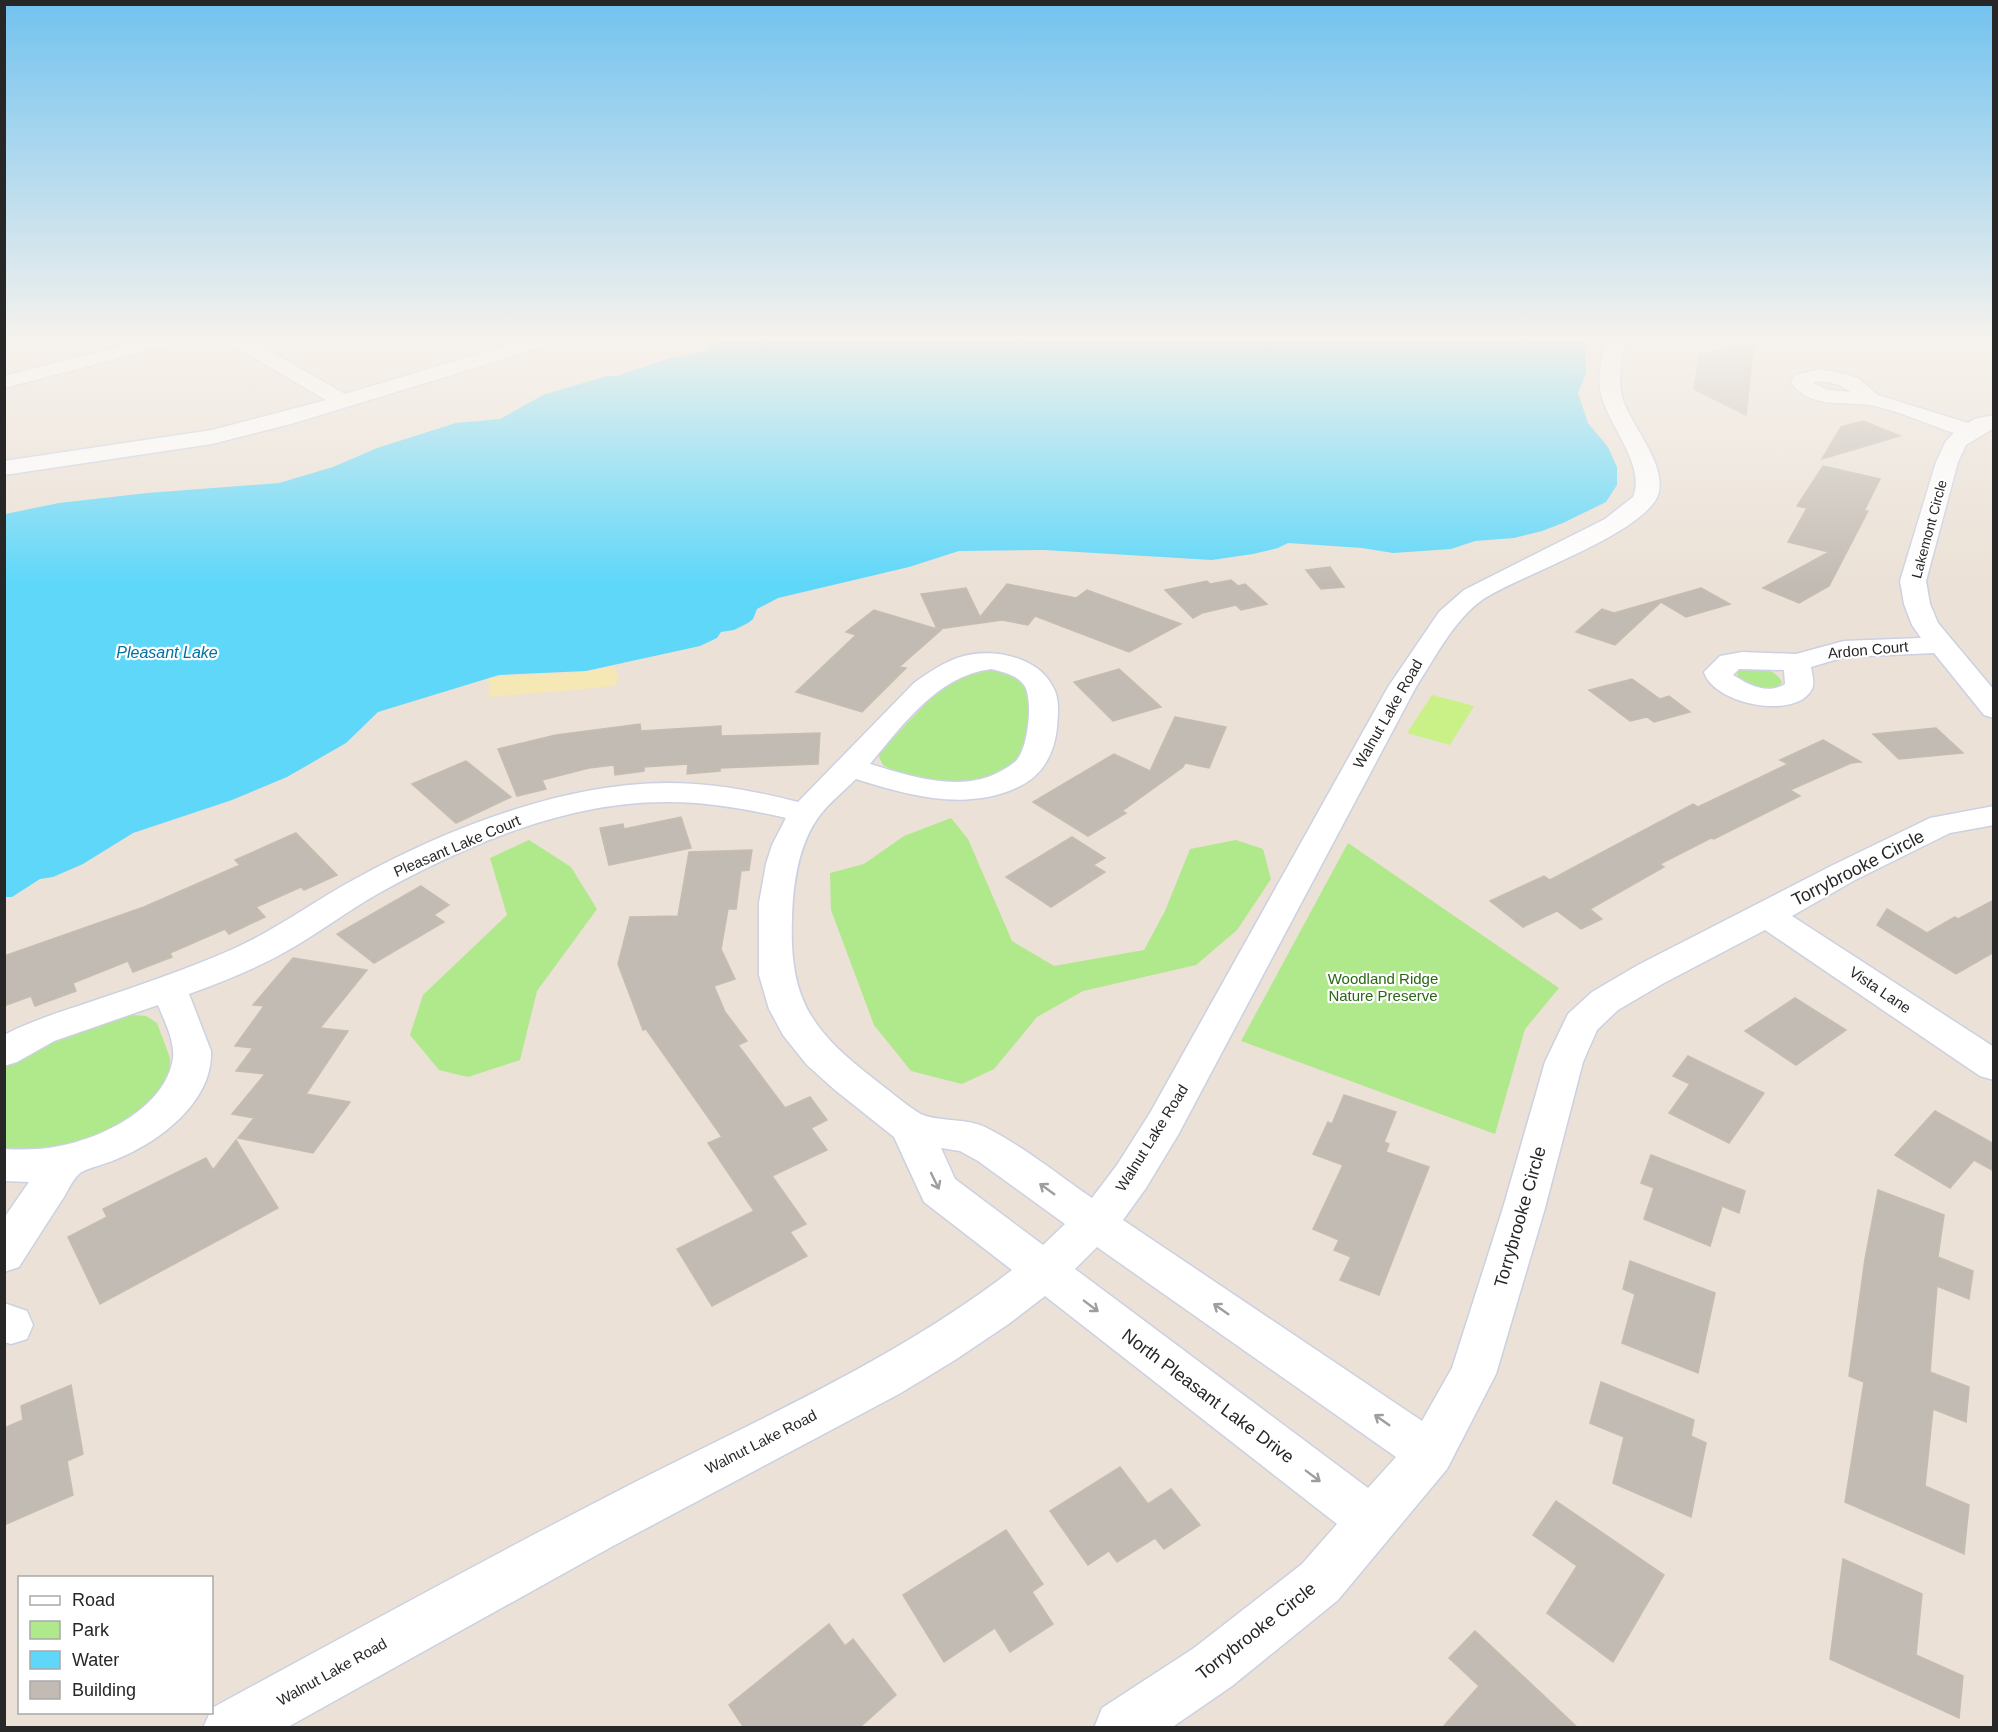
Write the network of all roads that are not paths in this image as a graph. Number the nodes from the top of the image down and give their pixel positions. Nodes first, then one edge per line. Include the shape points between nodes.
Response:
1 (267, 422) edge
2 (1623, 422) edge
3 (1942, 422) edge
4 (1991, 422) edge
5 (1970, 431) junction
6 (4, 468) edge
7 (1941, 645) junction
8 (1797, 662) dead end
9 (1994, 709) edge
10 (850, 768) junction
11 (805, 813) junction
12 (1994, 815) edge
13 (1767, 915) junction
14 (169, 988) junction
15 (4, 1052) edge
16 (1994, 1066) edge
17 (910, 1128) junction
18 (64, 1163) junction
19 (4, 1165) edge
20 (1095, 1223) junction
21 (4, 1254) edge
22 (1045, 1270) junction
23 (1430, 1453) junction
24 (1372, 1521) junction
25 (231, 1728) edge
26 (1122, 1728) edge

1 - 6 street via 212,437
2 - 20 street, Walnut Lake Road via 1645,470 1648,492 1636,510 1614,524 1473,595 1448,618 1402,687 1164,1124 1131,1178
3 - 5 street
4 - 5 street, Lakemont Circle
5 - 7 street, Lakemont Circle via 1957,441 1947,462 1913,580 1925,625
7 - 8 street, Ardon Court via 1844,649
7 - 9 street, Lakemont Circle
10 - 10 street via 886,726 954,667 980,661 1011,665 1035,678 1041,687 1041,740 1035,759 1015,776 969,789 926,788
10 - 11 street
11 - 14 street, Pleasant Lake Court via 759,801 649,793 531,815 383,877 273,944
11 - 17 street via 789,846 776,888 774,933 779,989 797,1030 826,1062
12 - 13 street, Torrybrooke Circle via 1941,825
13 - 16 street, Vista Lane
13 - 23 street, Torrybrooke Circle via 1651,974 1605,1001 1581,1023 1564,1062 1473,1374
14 - 15 street, Pleasant Lake Court via 40,1032
14 - 18 street via 192,1056 186,1080 168,1105 140,1130 104,1150
20 -> 17 street via 969,1137
17 -> 22 street, North Pleasant Lake Drive via 939,1190
18 - 19 street via 24,1168
18 - 21 street
20 - 22 street, Walnut Lake Road
23 -> 20 street
22 -> 24 street, North Pleasant Lake Drive
22 - 25 street, Walnut Lake Road via 1006,1302 939,1346 854,1394 477,1591
23 - 24 street, Torrybrooke Circle
24 - 26 street, Torrybrooke Circle via 1320,1582 1213,1667

